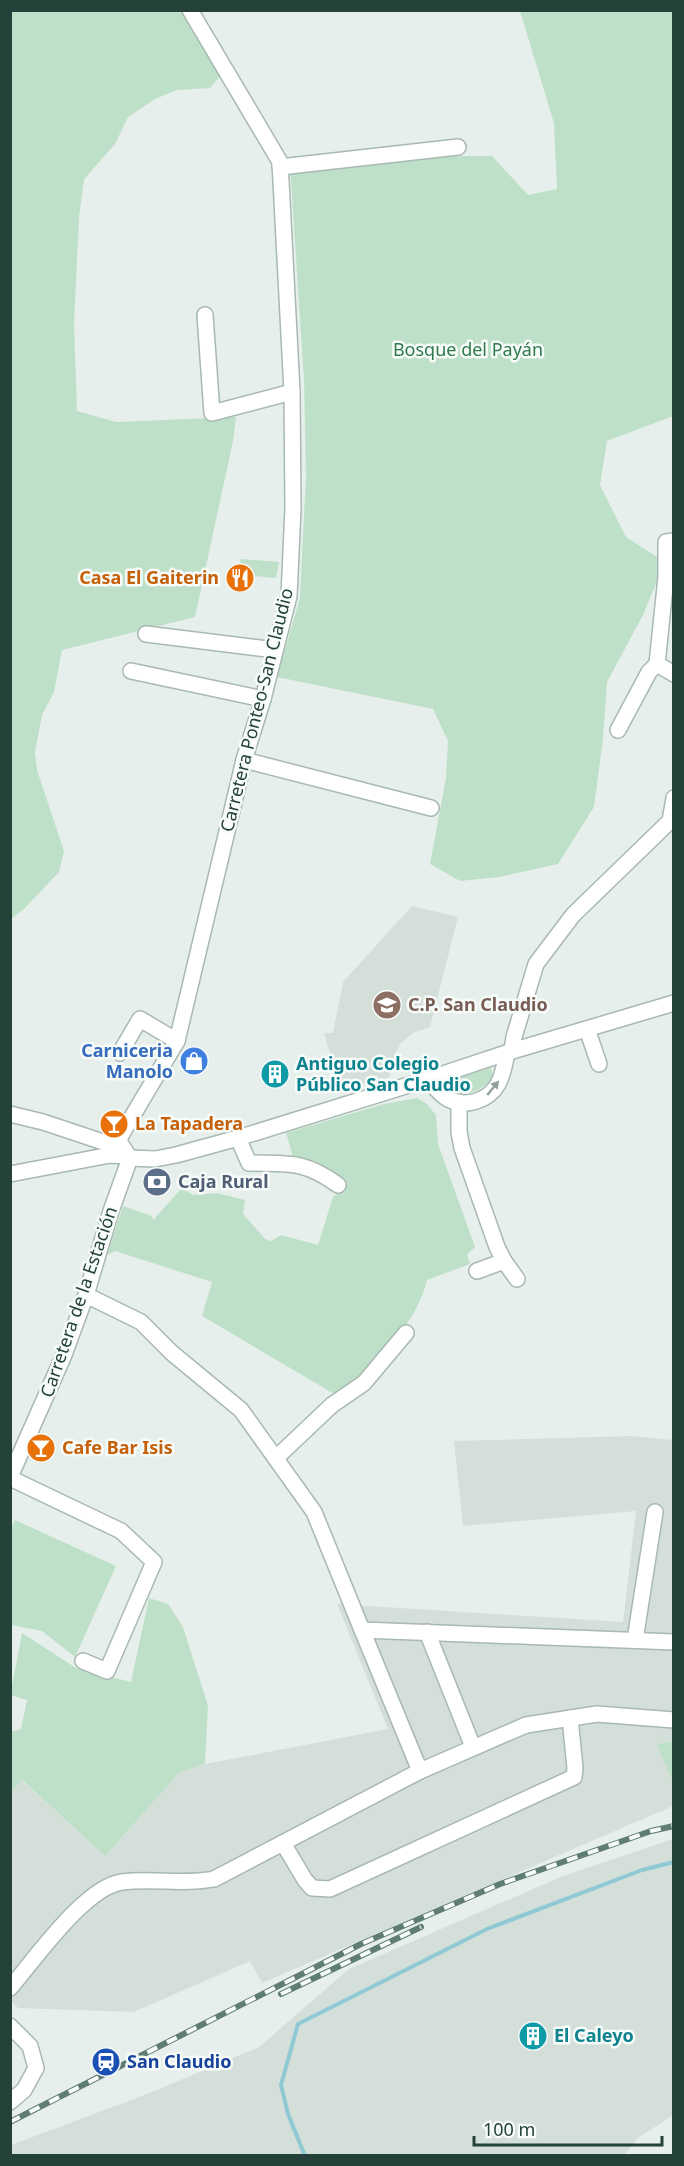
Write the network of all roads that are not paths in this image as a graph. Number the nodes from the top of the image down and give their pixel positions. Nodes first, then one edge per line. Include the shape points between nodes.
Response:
1 (190, 10) edge
2 (458, 147) dead end
3 (280, 167) junction
4 (206, 315) dead end
5 (292, 392) junction
6 (674, 541) edge
7 (146, 634) dead end
8 (275, 650) junction
9 (657, 664) junction
10 (131, 671) dead end
11 (674, 674) edge
12 (263, 699) junction
13 (618, 730) dead end
14 (244, 760) junction
15 (674, 798) edge
16 (431, 808) dead end
17 (674, 1003) edge
18 (587, 1029) junction
19 (177, 1041) junction
20 (510, 1052) junction
21 (120, 1053) dead end
22 (598, 1064) dead end
23 (428, 1080) junction
24 (459, 1102) junction
25 (10, 1114) edge
26 (238, 1138) junction
27 (128, 1157) junction
28 (10, 1174) edge
29 (338, 1185) dead end
30 (504, 1261) junction
31 (477, 1270) dead end
32 (517, 1279) dead end
33 (86, 1295) junction
34 (406, 1333) dead end
35 (276, 1458) junction
36 (10, 1478) edge
37 (655, 1512) dead end
38 (362, 1629) junction
39 (428, 1632) junction
40 (635, 1640) junction
41 (674, 1642) edge
42 (83, 1661) dead end
43 (570, 1718) junction
44 (674, 1720) edge
45 (472, 1747) junction
46 (420, 1771) junction
47 (283, 1842) junction
48 (10, 1988) edge
49 (10, 2026) edge
50 (10, 2102) edge

1 - 3 street, Carretera Ponteo-San Claudio
2 - 3 street
3 - 5 street, Carretera Ponteo-San Claudio
4 - 5 street via 212,412
5 - 8 street, Carretera Ponteo-San Claudio via 289,596
6 - 9 street via 666,542 665,549
7 - 8 street
8 - 12 street, Carretera Ponteo-San Claudio
9 - 11 street
9 - 13 street
10 - 12 street
12 - 14 street, Carretera Ponteo-San Claudio
14 - 16 street
14 - 19 street, Carretera Ponteo-San Claudio
15 - 20 street via 670,820 573,915 536,964
17 - 18 street
18 - 20 street
18 - 22 street
19 - 21 street via 140,1019
19 - 27 street, Carretera Ponteo-San Claudio via 120,1137
20 - 23 street
24 -> 20 street via 480,1100 492,1093
23 - 24 street via 441,1094
23 - 26 street
24 - 30 street via 462,1148
25 - 27 street via 110,1144
26 - 27 street via 155,1159
26 - 29 street via 249,1163 301,1164
27 - 28 street via 110,1155
27 - 33 street, Carretera de la Estación
30 - 31 street
30 - 32 street
33 - 35 street via 141,1322 241,1410
33 - 36 street, Carretera de la Estación
34 - 35 street via 364,1383 332,1405
35 - 38 street via 314,1512
36 - 42 street via 121,1531 154,1562 107,1671
37 - 40 street
38 - 39 street
38 - 46 street
39 - 40 street
39 - 45 street
40 - 41 street
43 - 44 street via 597,1714
43 - 45 street via 526,1725
43 - 47 street via 574,1777 330,1889 312,1888
45 - 46 street
46 - 47 street
47 - 48 street via 214,1879 186,1883 123,1882 102,1888 82,1904
49 - 50 street via 30,2046 36,2068 24,2090

